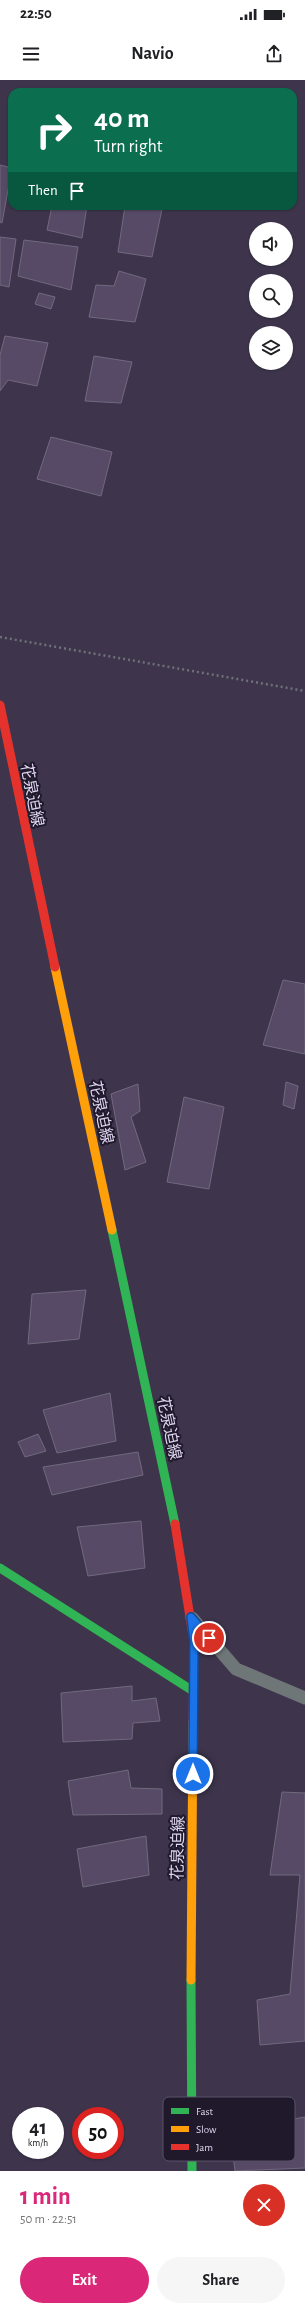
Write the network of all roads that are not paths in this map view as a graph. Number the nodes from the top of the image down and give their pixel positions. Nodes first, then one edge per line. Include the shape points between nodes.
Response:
1 (0, 705) edge
2 (0, 1568) edge
3 (191, 1617) junction
4 (193, 1691) junction
5 (305, 1698) edge
6 (192, 2097) edge
7 (192, 2161) edge
8 (192, 2171) edge

1 - 3 main road, 花泉迫線 via 174,1517
2 - 4 main road
3 - 4 main road, 花泉迫線 via 194,1642
3 - 5 lane via 236,1669
4 - 6 main road, 花泉迫線
7 - 8 main road, 花泉迫線

